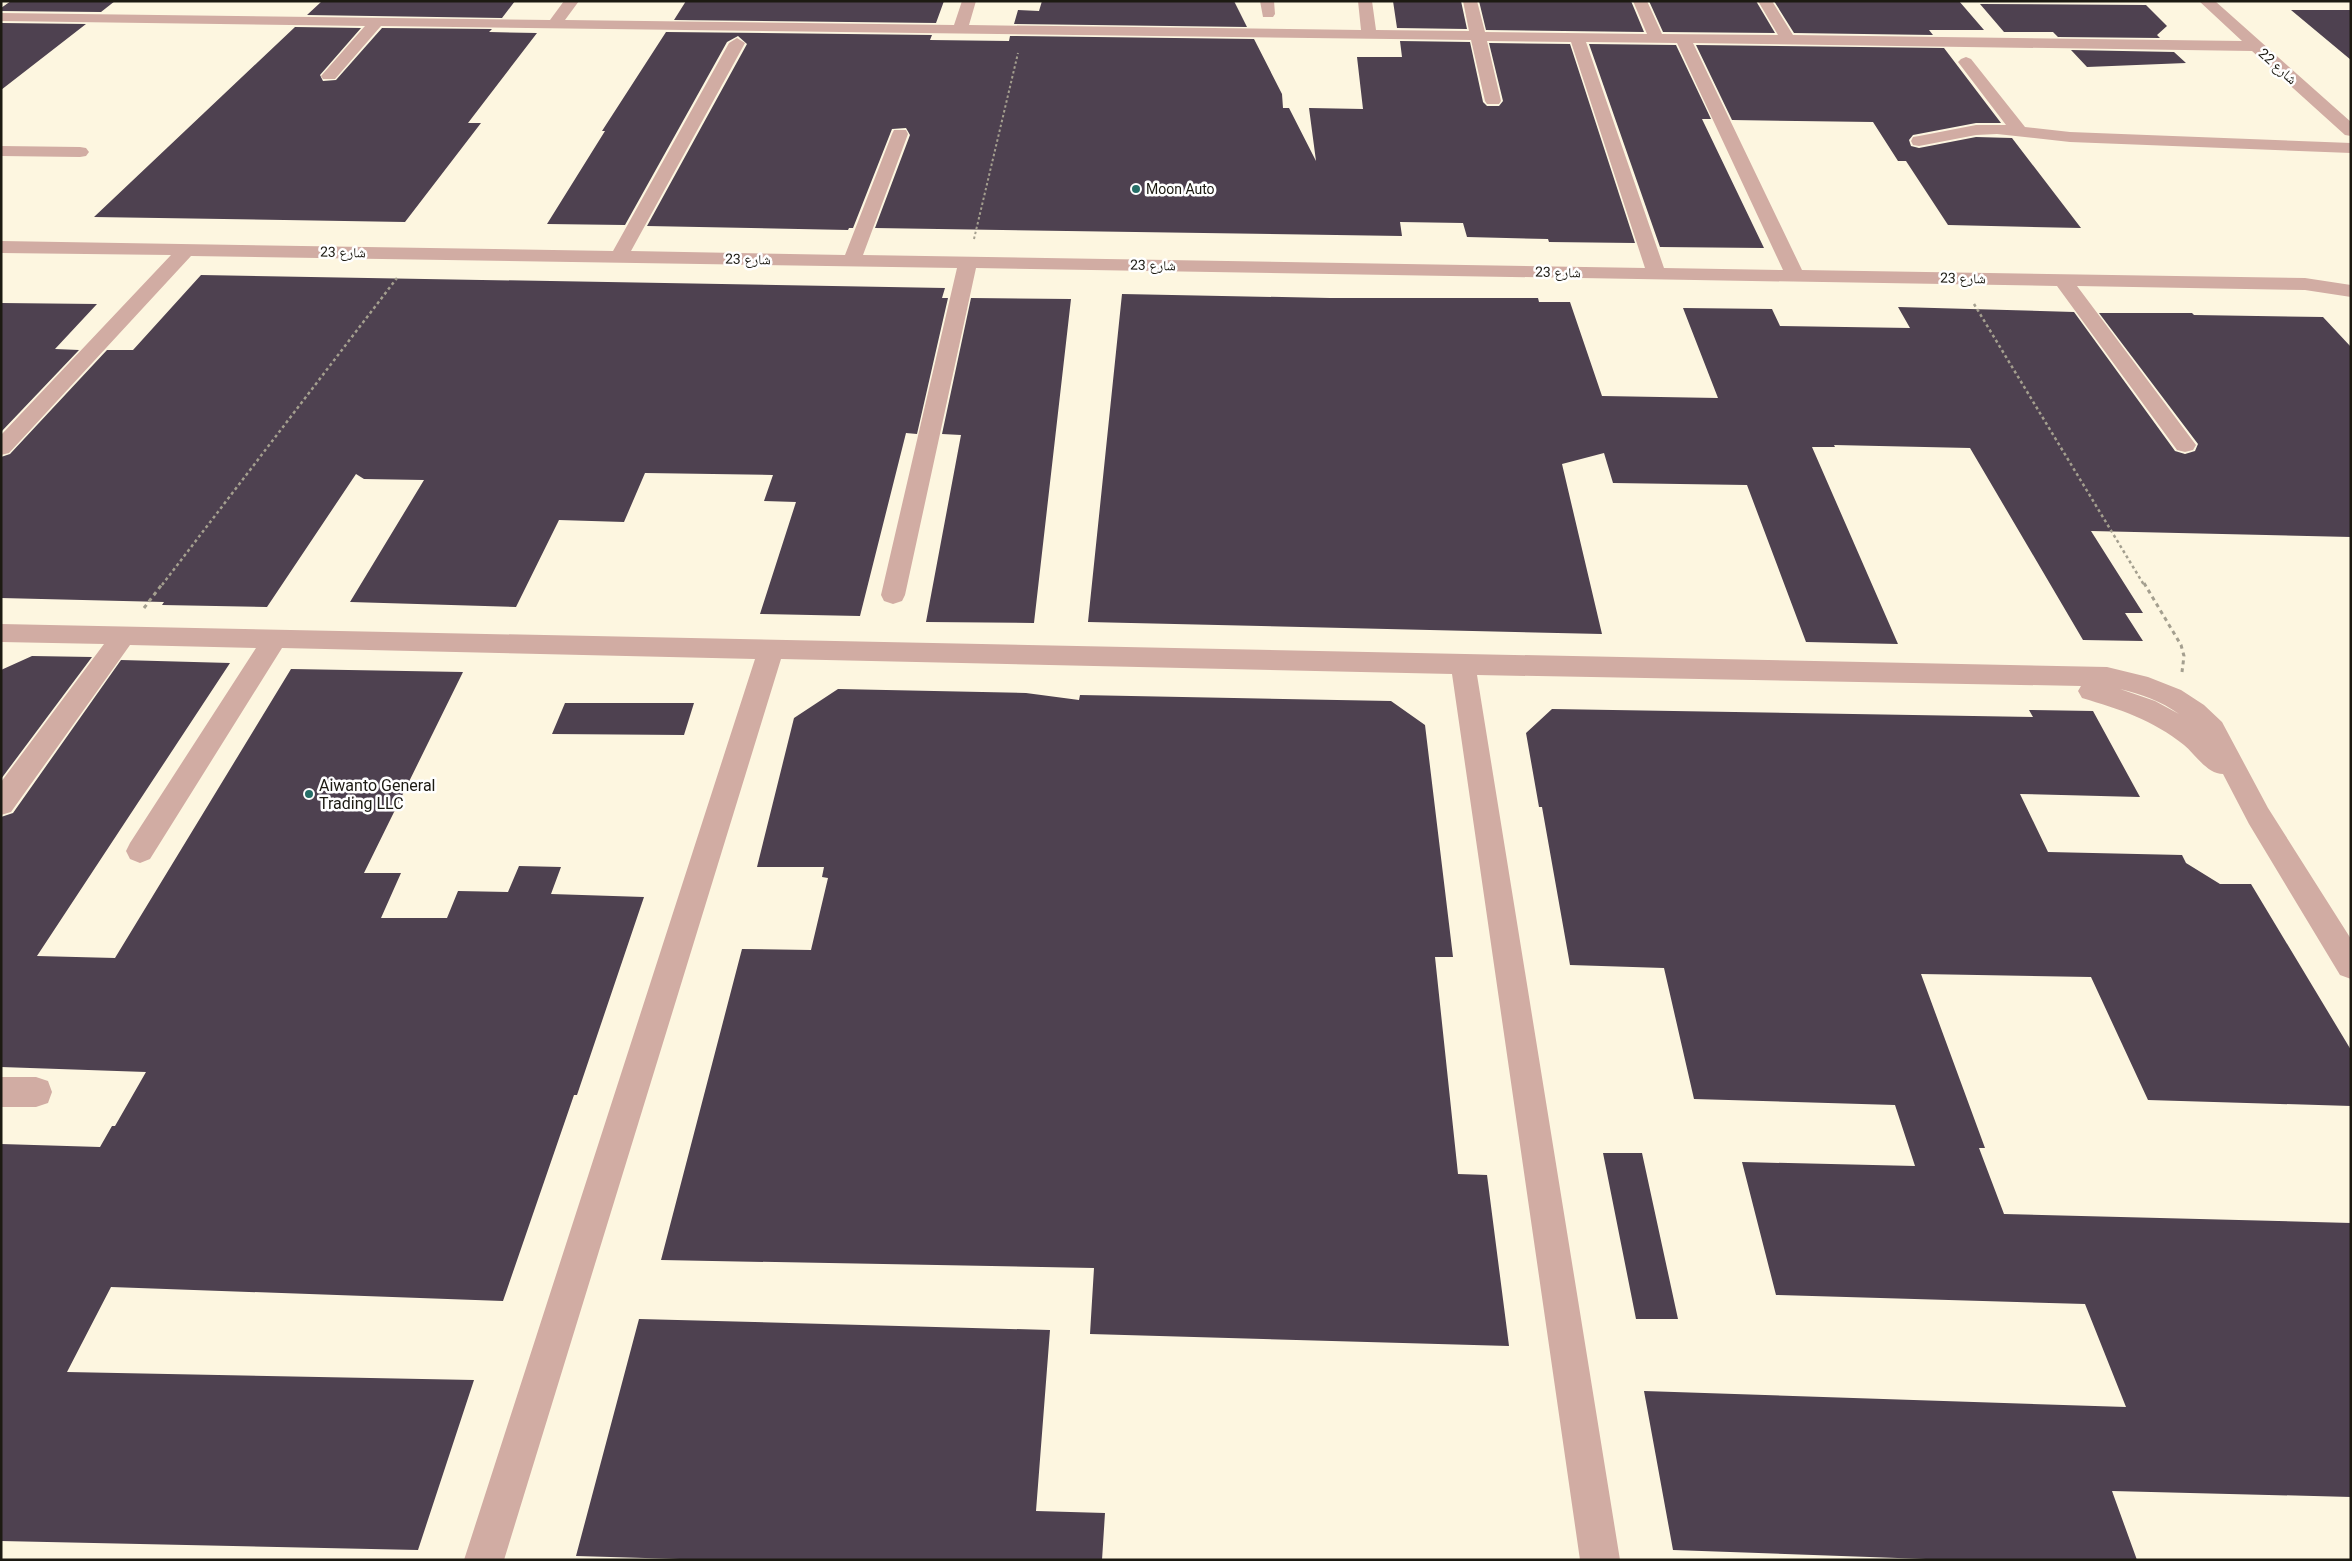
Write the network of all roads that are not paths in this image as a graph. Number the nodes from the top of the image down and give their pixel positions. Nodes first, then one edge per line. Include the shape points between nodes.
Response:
1 (572, 1) edge
2 (969, 1) edge
3 (1365, 1) edge
4 (1470, 1) edge
5 (1640, 1) edge
6 (1765, 1) edge
7 (2206, 1) edge
8 (1, 17) edge
9 (377, 22) junction
10 (554, 24) junction
11 (960, 29) junction
12 (1370, 34) junction
13 (1478, 36) junction
14 (1577, 38) junction
15 (1657, 38) junction
16 (1683, 39) junction
17 (1788, 40) junction
18 (737, 43) dead end
19 (2256, 46) junction
20 (1966, 62) dead end
21 (329, 76) dead end
22 (1493, 102) dead end
23 (2351, 131) edge
24 (2020, 132) junction
25 (900, 134) dead end
26 (1919, 141) dead end
27 (2351, 148) edge
28 (1, 151) edge
29 (80, 152) dead end
30 (1, 247) edge
31 (186, 250) junction
32 (619, 257) junction
33 (852, 260) junction
34 (968, 262) junction
35 (1656, 273) junction
36 (1795, 275) junction
37 (2351, 275) edge
38 (2063, 280) junction
39 (2306, 284) junction
40 (2351, 291) edge
41 (2185, 445) dead end
42 (1, 448) edge
43 (893, 595) dead end
44 (1, 633) edge
45 (124, 635) junction
46 (274, 639) junction
47 (771, 649) junction
48 (1463, 665) junction
49 (2003, 676) junction
50 (2246, 792) junction
51 (1, 804) edge
52 (140, 851) dead end
53 (2351, 966) edge
54 (1, 1092) edge
55 (36, 1092) dead end
56 (484, 1560) edge
57 (1600, 1560) edge

1 - 10 street
2 - 11 street
3 - 12 street
4 - 13 street
5 - 15 street
6 - 17 street
7 - 19 street, شارع 22
8 - 9 street
9 - 10 street
9 - 21 street
10 - 11 street
11 - 12 street
12 - 13 street
13 - 14 street
13 - 22 street
14 - 15 street
14 - 35 street
15 - 16 street
16 - 17 street
16 - 36 street
17 - 19 street
18 - 32 street
19 - 23 street, شارع 22
20 - 24 street
24 - 26 street via 1976,130
24 - 27 street
25 - 33 street
28 - 29 street
30 - 31 street, شارع 23
31 - 32 street, شارع 23
31 - 42 street
32 - 33 street, شارع 23
33 - 34 street, شارع 23
34 - 35 street, شارع 23
34 - 43 street
35 - 36 street, شارع 23
36 - 38 street, شارع 23
37 - 39 street, شارع 23
38 - 39 street, شارع 23
38 - 41 street
39 - 40 street, شارع 23
44 - 45 street
45 - 46 street
45 - 51 street
46 - 47 street
46 - 52 street
47 - 48 street
47 - 56 street
48 - 49 street
48 - 57 street
49 - 50 street via 2117,696 2151,709 2183,728
49 - 50 street via 2107,676 2144,684 2178,700 2207,722 2226,749
50 - 53 street
54 - 55 street

